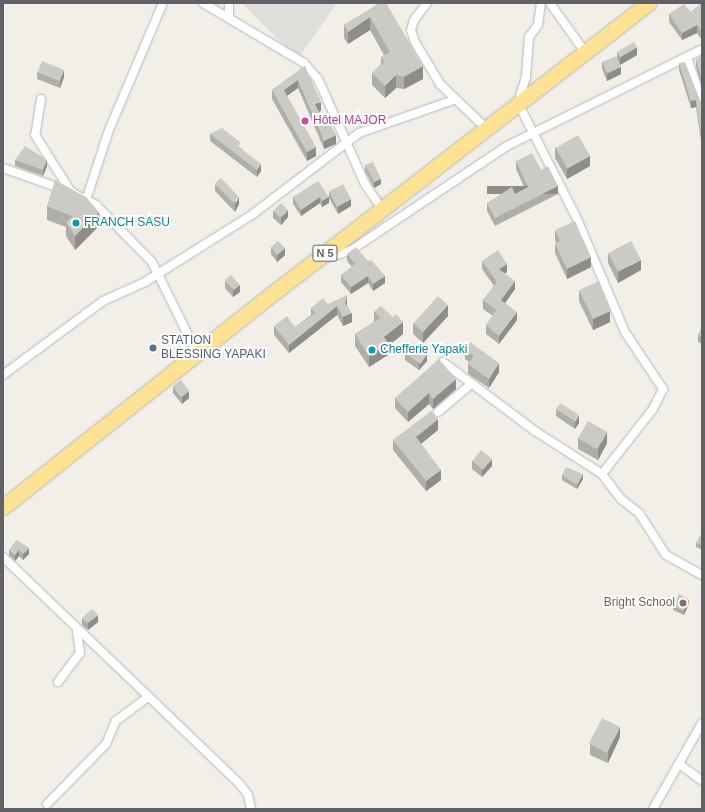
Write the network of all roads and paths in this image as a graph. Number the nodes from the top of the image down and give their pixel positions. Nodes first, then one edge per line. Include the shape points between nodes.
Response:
1 (163, 3) edge
2 (203, 3) edge
3 (229, 3) edge
4 (427, 3) edge
5 (541, 3) edge
6 (550, 3) edge
7 (649, 3) edge
8 (228, 16) junction
9 (702, 49) edge
10 (585, 52) junction
11 (687, 57) junction
12 (41, 99) dead end
13 (454, 100) junction
14 (702, 102) edge
15 (518, 103) junction
16 (487, 129) junction
17 (531, 133) junction
18 (349, 142) junction
19 (3, 168) edge
20 (71, 192) junction
21 (87, 197) junction
22 (382, 209) junction
23 (315, 261) junction
24 (159, 273) junction
25 (197, 353) junction
26 (443, 362) edge
27 (3, 375) edge
28 (470, 385) junction
29 (438, 412) dead end
30 (602, 474) junction
31 (3, 507) edge
32 (3, 557) edge
33 (702, 575) edge
34 (76, 631) junction
35 (58, 682) dead end
36 (146, 698) junction
37 (702, 723) edge
38 (679, 764) junction
39 (702, 781) edge
40 (47, 804) dead end
41 (251, 809) edge
42 (653, 809) edge

1 - 21 street via 109,130
2 - 8 street
3 - 8 street
4 - 13 street via 414,20 412,30 415,42
5 - 15 street via 538,25 529,37 526,77
6 - 10 street
7 - 10 highway, N 5
8 - 18 street via 304,63 318,79
9 - 11 street
10 - 15 highway, N 5
11 - 14 street
11 - 17 street
12 - 20 street via 35,135 63,174
13 - 16 street
13 - 18 street via 374,126
15 - 16 highway, N 5
15 - 17 street
16 - 22 highway, N 5
17 - 23 street via 465,172 350,251
17 - 30 street via 577,219 625,332 662,389 653,409
18 - 22 street via 365,184
18 - 24 street via 253,214
19 - 20 street
20 - 21 street
21 - 24 street
22 - 23 highway, N 5
23 - 25 highway, N 5
24 - 25 street
24 - 27 street via 86,313
25 - 31 highway, N 5
26 - 28 street
28 - 29 street
28 - 30 street
30 - 33 street via 621,499 639,513 666,555
32 - 34 street
34 - 35 street via 80,648 78,660
34 - 36 street
36 - 40 street via 116,721 106,744
36 - 41 street via 238,782 248,796
37 - 38 street
38 - 39 street
38 - 42 street

